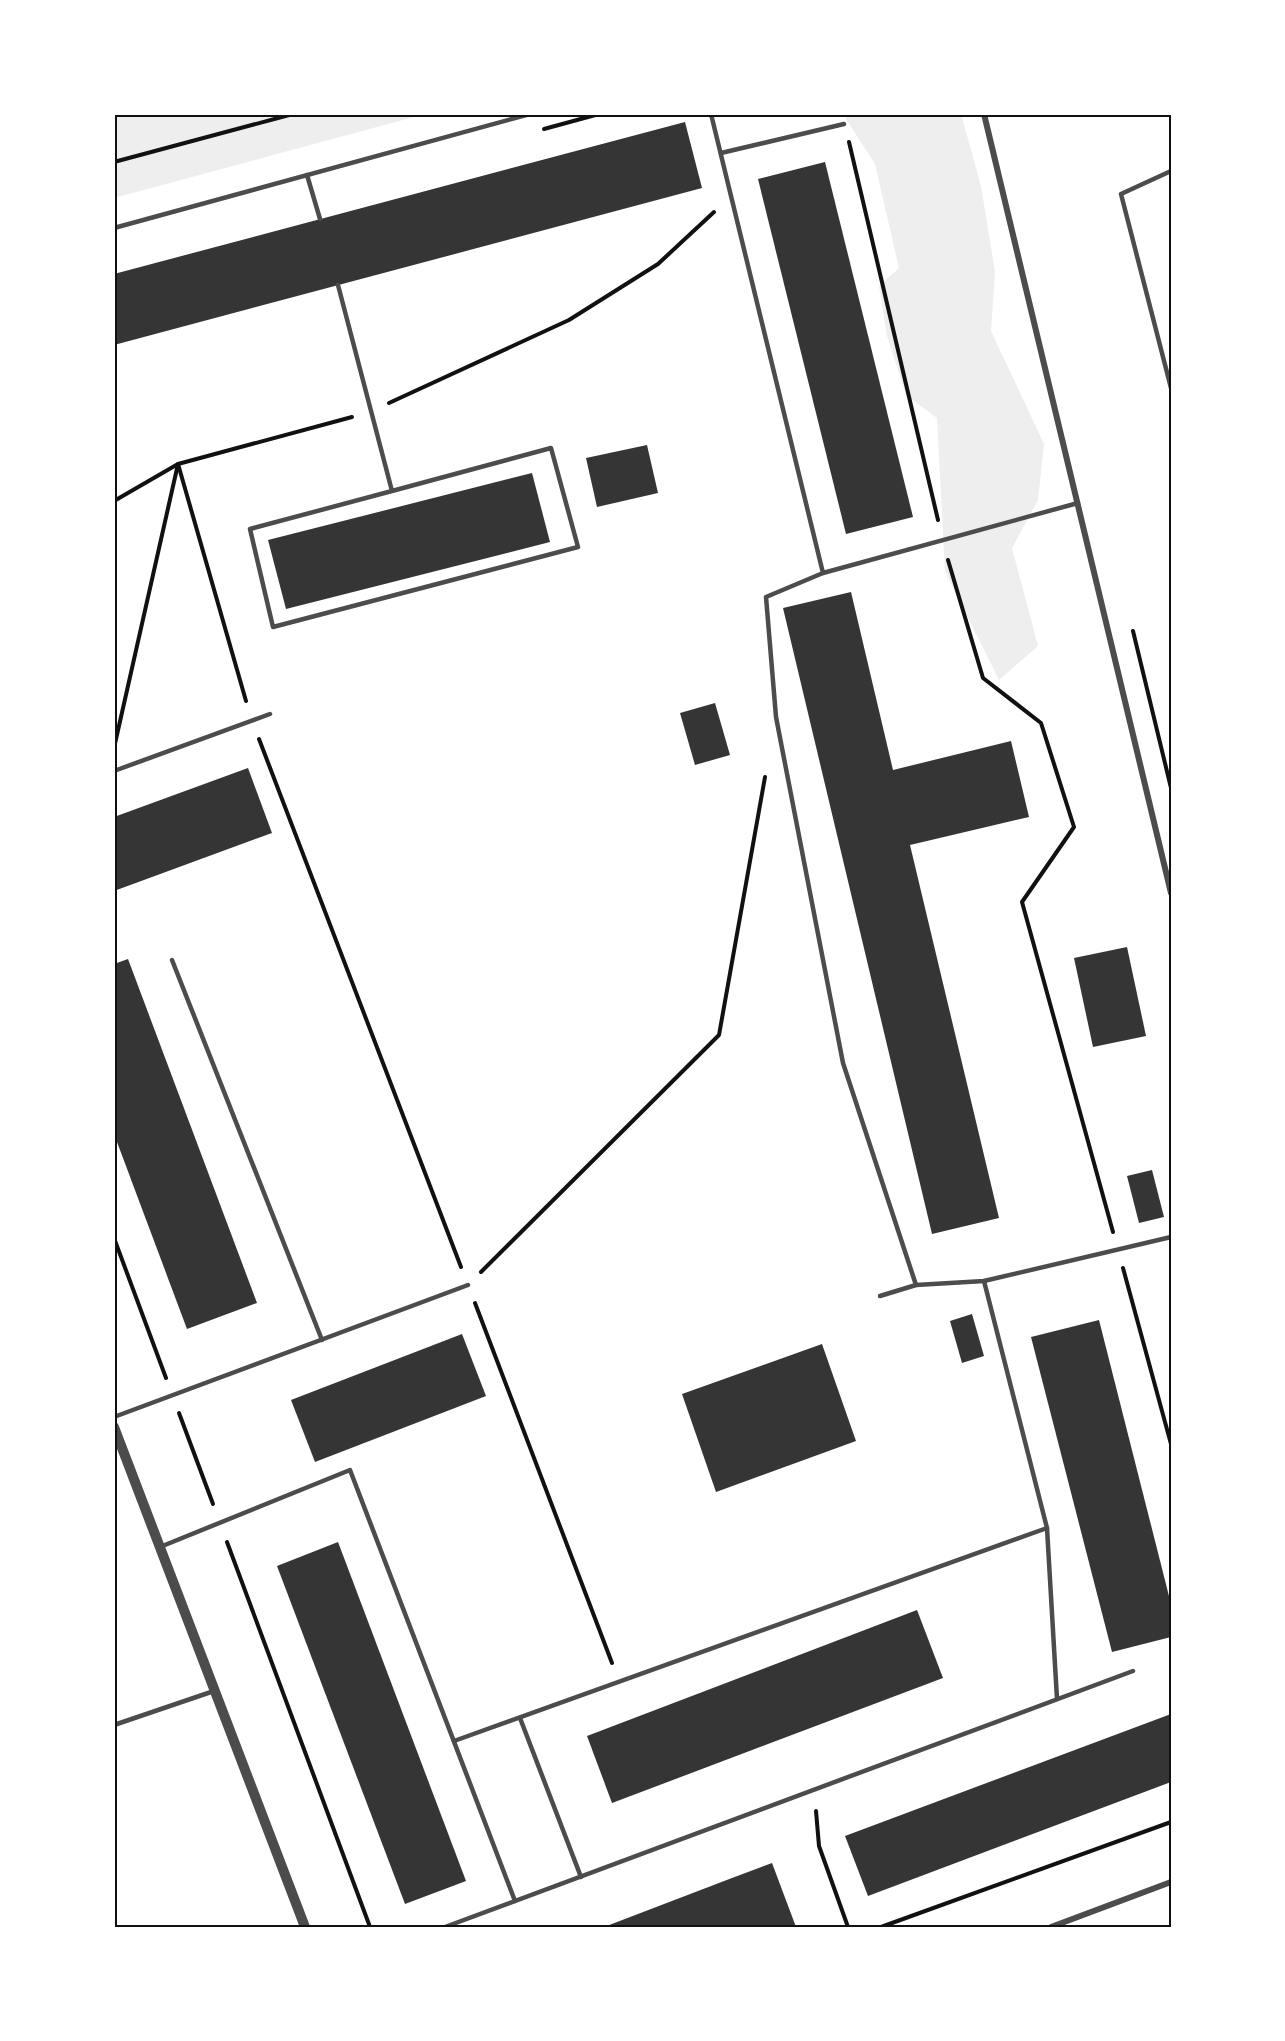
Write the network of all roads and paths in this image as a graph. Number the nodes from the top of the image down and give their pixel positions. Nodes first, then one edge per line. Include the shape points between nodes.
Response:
1 (293, 114) edge
2 (530, 114) edge
3 (711, 114) edge
4 (984, 114) edge
5 (844, 124) dead end
6 (721, 153) junction
7 (114, 162) edge
8 (1171, 171) edge
9 (307, 175) junction
10 (320, 219) dead end
11 (114, 228) edge
12 (338, 285) dead end
13 (1171, 388) edge
14 (392, 491) junction
15 (114, 501) edge
16 (1078, 502) junction
17 (823, 573) junction
18 (270, 714) dead end
19 (252, 721) junction
20 (114, 771) edge
21 (766, 776) dead end
22 (1171, 893) edge
23 (1022, 902) dead end
24 (172, 960) dead end
25 (1171, 1237) edge
26 (114, 1238) edge
27 (1117, 1249) junction
28 (984, 1281) junction
29 (468, 1285) junction
30 (916, 1285) junction
31 (880, 1296) dead end
32 (322, 1340) junction
33 (173, 1395) junction
34 (114, 1417) edge
35 (114, 1427) edge
36 (1171, 1444) edge
37 (220, 1523) junction
38 (1047, 1528) junction
39 (160, 1547) junction
40 (1133, 1671) dead end
41 (619, 1682) junction
42 (215, 1691) junction
43 (1057, 1699) junction
44 (520, 1718) junction
45 (114, 1725) edge
46 (454, 1741) junction
47 (814, 1789) junction
48 (1171, 1822) edge
49 (581, 1877) junction
50 (1171, 1882) edge
51 (515, 1901) junction
52 (304, 1927) edge
53 (370, 1927) edge
54 (445, 1927) edge
55 (848, 1927) edge
56 (881, 1927) edge
57 (1052, 1927) edge

1 - 7 path
2 - 9 lane
3 - 6 lane
4 - 16 street
5 - 6 lane
6 - 17 lane
8 - 13 lane via 1120,194
9 - 10 lane
9 - 11 lane
12 - 14 lane
14 - 14 lane via 551,448 578,547 273,627 250,529
15 - 19 path via 178,464
16 - 17 lane
16 - 22 street
17 - 30 lane via 766,597 776,717 843,1063
18 - 19 lane
19 - 20 lane
19 - 29 path
21 - 29 path via 719,1035
23 - 27 path
24 - 32 lane
25 - 27 lane
26 - 33 path
27 - 28 lane
27 - 36 path
28 - 30 lane
28 - 38 lane
29 - 32 lane
29 - 41 path
30 - 31 lane
32 - 33 lane
33 - 34 lane
33 - 37 path
35 - 39 street
37 - 39 lane
37 - 46 lane via 350,1470
37 - 53 path
38 - 41 lane
38 - 43 lane
39 - 42 street
40 - 43 lane
41 - 44 lane
42 - 45 lane
42 - 52 street
43 - 47 lane
44 - 46 lane
44 - 49 lane
46 - 51 lane
47 - 49 lane
47 - 55 path via 819,1846
48 - 56 path
49 - 51 lane
50 - 57 street
51 - 54 lane

